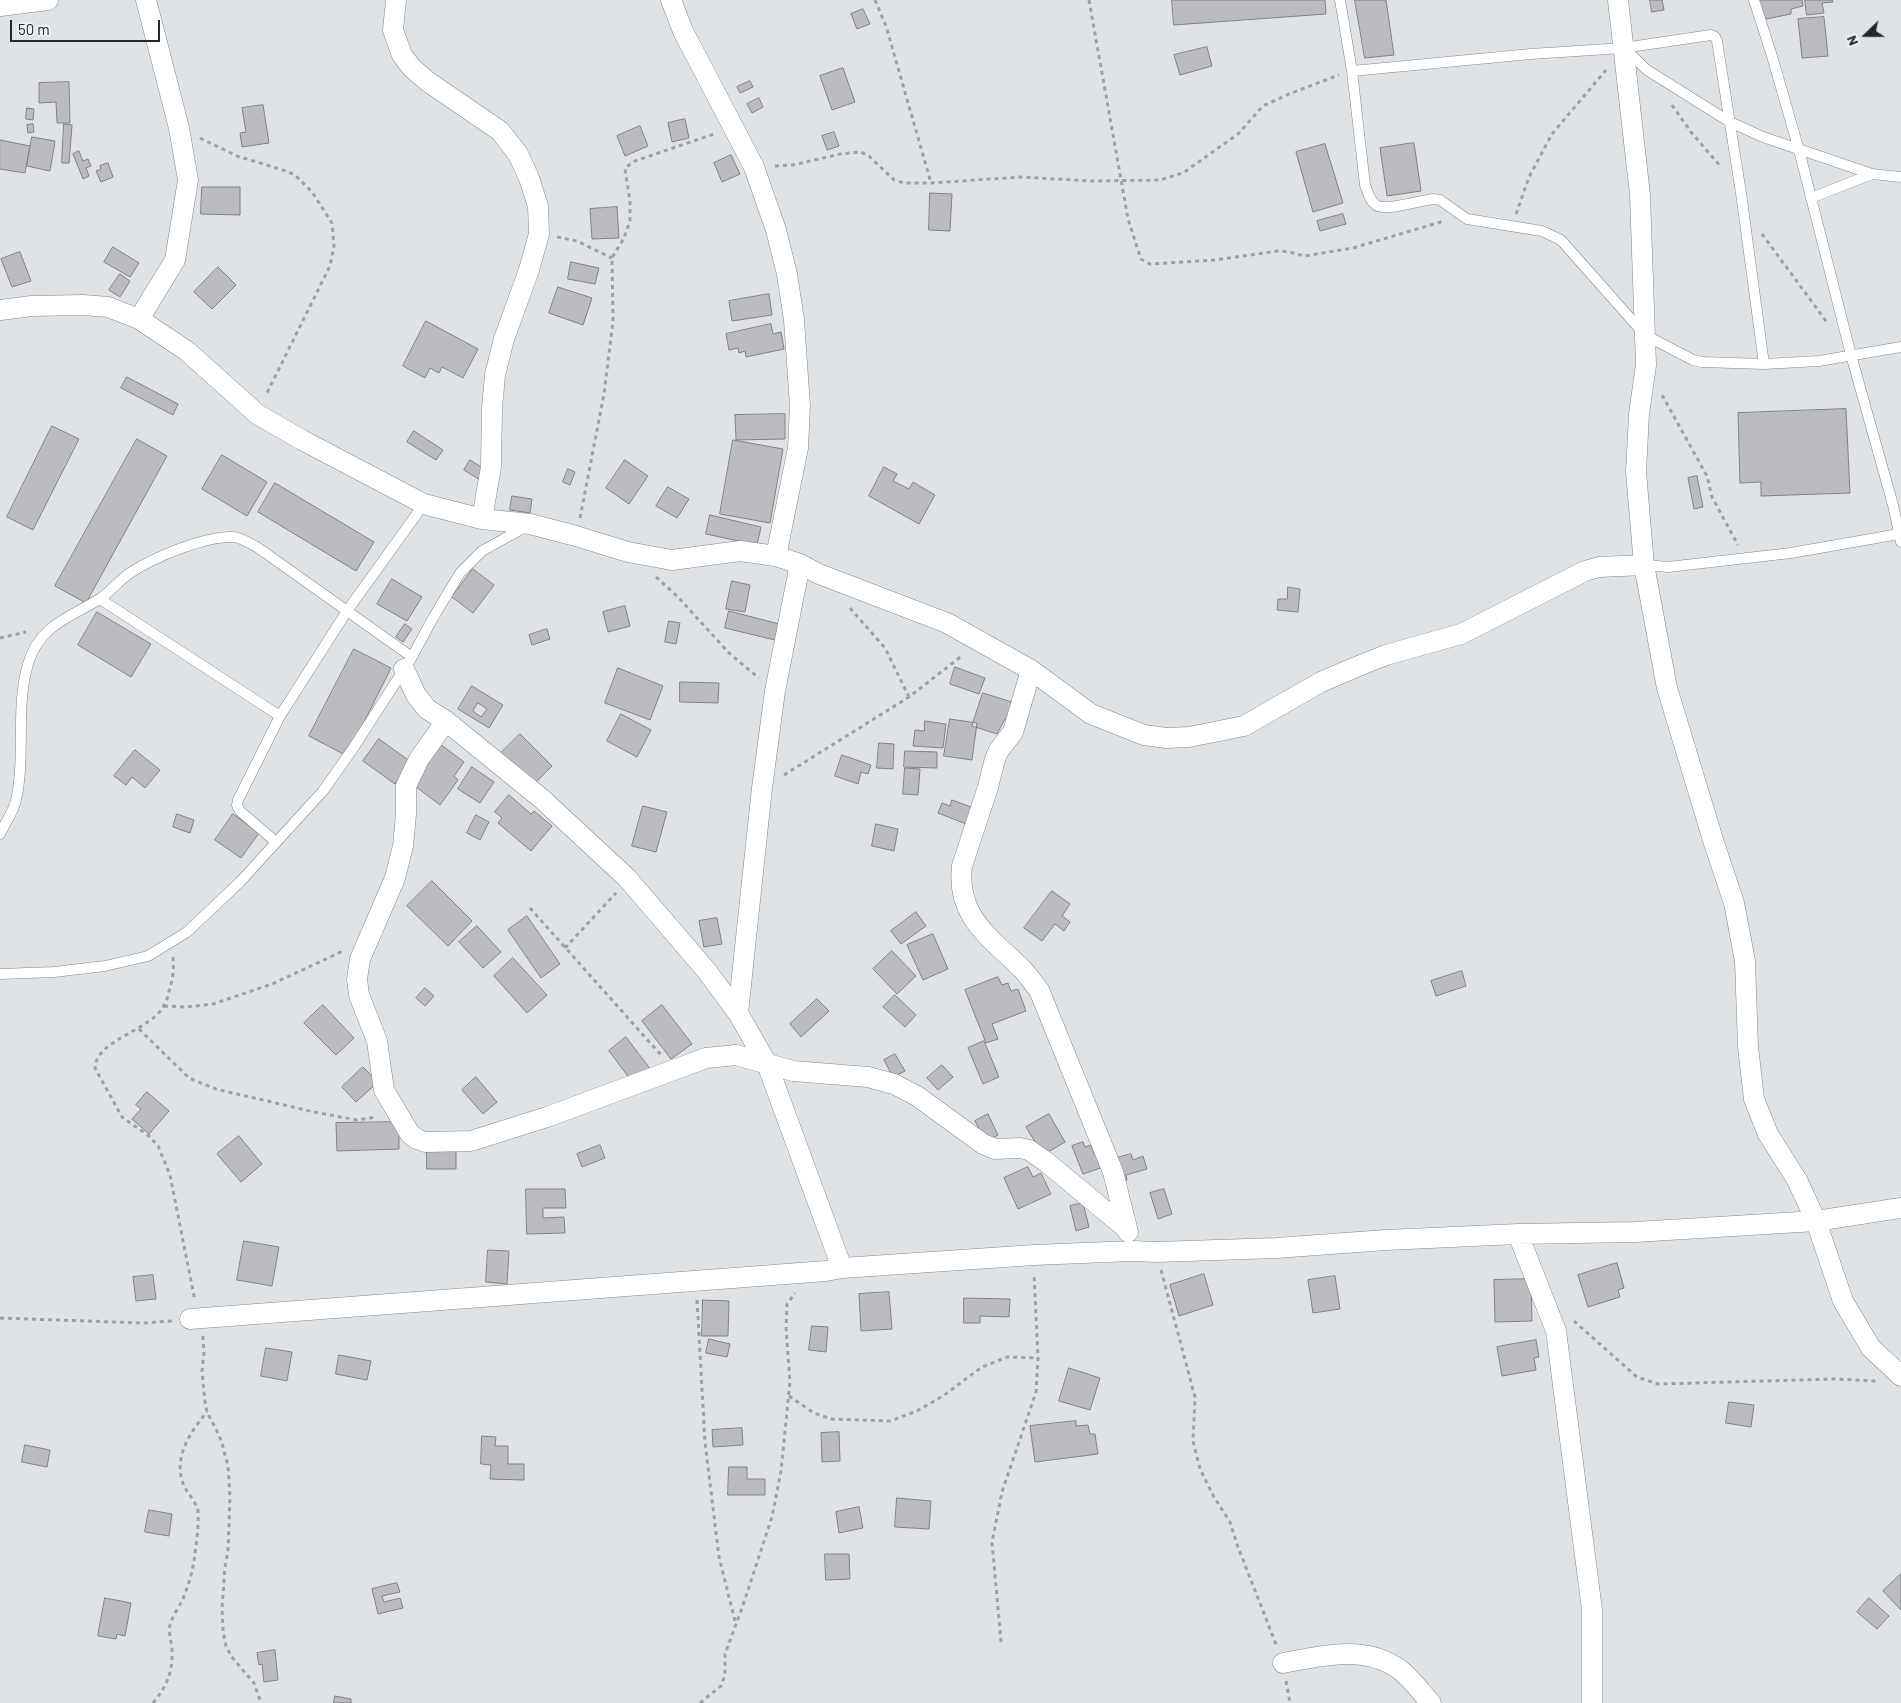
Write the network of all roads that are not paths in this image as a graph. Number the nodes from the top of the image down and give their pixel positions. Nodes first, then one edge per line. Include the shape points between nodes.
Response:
1 (48, 0) edge
2 (146, 0) edge
3 (396, 0) edge
4 (671, 0) edge
5 (1340, 0) edge
6 (1618, 0) edge
7 (1754, 0) edge
8 (0, 6) edge
9 (1623, 48) junction
10 (1352, 71) junction
11 (1730, 122) junction
12 (1799, 150) junction
13 (1872, 174) junction
14 (1901, 177) edge
15 (1812, 198) junction
16 (0, 310) edge
17 (140, 319) junction
18 (1645, 335) junction
19 (1901, 348) edge
20 (1851, 355) junction
21 (1764, 364) junction
22 (424, 504) junction
23 (482, 519) junction
24 (530, 524) junction
25 (1900, 538) edge
26 (776, 556) junction
27 (800, 564) junction
28 (1644, 565) junction
29 (100, 599) junction
30 (348, 611) junction
31 (408, 663) junction
32 (1031, 670) junction
33 (280, 716) junction
34 (446, 721) junction
35 (0, 834) edge
36 (276, 842) junction
37 (0, 974) edge
38 (738, 1012) junction
39 (767, 1064) junction
40 (1901, 1208) edge
41 (1816, 1221) junction
42 (1127, 1229) junction
43 (1518, 1234) junction
44 (1132, 1251) junction
45 (842, 1268) junction
46 (198, 1319) road end
47 (1892, 1378) edge
48 (1283, 1663) road end
49 (1431, 1703) edge
50 (1592, 1703) edge

1 - 8 street
2 - 17 street via 179,128 188,180 177,252
3 - 23 street via 393,30 407,62 427,81 500,131 518,154 538,206 538,234 529,270 504,338 495,375 492,467
4 - 26 street via 683,31 754,167 787,274 800,406 797,458
5 - 10 lane
6 - 9 street
7 - 12 lane
9 - 10 lane
9 - 11 lane via 1648,70
9 - 11 lane via 1715,37
9 - 18 street via 1640,194
10 - 18 lane via 1365,185 1371,200 1378,206 1387,207 1440,200 1467,219 1542,231 1561,240
11 - 12 lane
11 - 21 lane
12 - 13 lane
12 - 15 lane
13 - 14 lane
13 - 15 lane
15 - 20 lane
16 - 17 street via 83,305 108,307
17 - 22 street via 186,351 257,414
18 - 21 lane via 1693,360
18 - 28 street via 1646,365 1636,472
19 - 20 lane
20 - 21 lane via 1819,361
20 - 25 lane
22 - 23 street
22 - 30 lane
23 - 24 street
24 - 26 street via 628,552 672,560 740,551
24 - 31 lane via 482,551 460,573
25 - 28 lane via 1745,559
26 - 27 street
27 - 32 street via 947,623
27 - 38 street via 775,691
28 - 32 street via 1599,567 1586,571 1461,634 1386,654 1322,682 1244,726 1189,737 1144,735 1091,714
28 - 41 street via 1667,688 1734,903 1745,961 1748,1047 1754,1099 1768,1134 1797,1180
29 - 30 lane via 130,573 164,556 209,539 235,537 257,547
29 - 33 lane
29 - 35 lane via 48,628 28,663 23,690 21,769 16,802
30 - 31 lane
30 - 33 lane
31 - 34 street via 422,704
31 - 36 lane via 323,791
32 - 42 street via 1013,732 995,759 962,866 963,900 970,916 993,944 1039,990 1113,1172
33 - 36 lane via 237,805
34 - 38 street via 542,799 627,878
34 - 39 street via 419,759 406,786 403,846 395,878 360,959 357,979 359,995 377,1041 384,1090 410,1134 425,1142 471,1141 706,1058 736,1055
36 - 37 lane via 187,932 148,956 105,966
38 - 39 street
39 - 42 street via 793,1071 868,1077 894,1084 917,1096 984,1144 995,1149 1029,1150
39 - 45 street
40 - 41 street
41 - 43 street via 1635,1232
41 - 47 street via 1843,1301
42 - 44 street
43 - 44 street via 1276,1248
43 - 50 street via 1556,1331 1592,1610
44 - 45 street
45 - 46 street
48 - 49 street via 1337,1653 1377,1658 1399,1669

